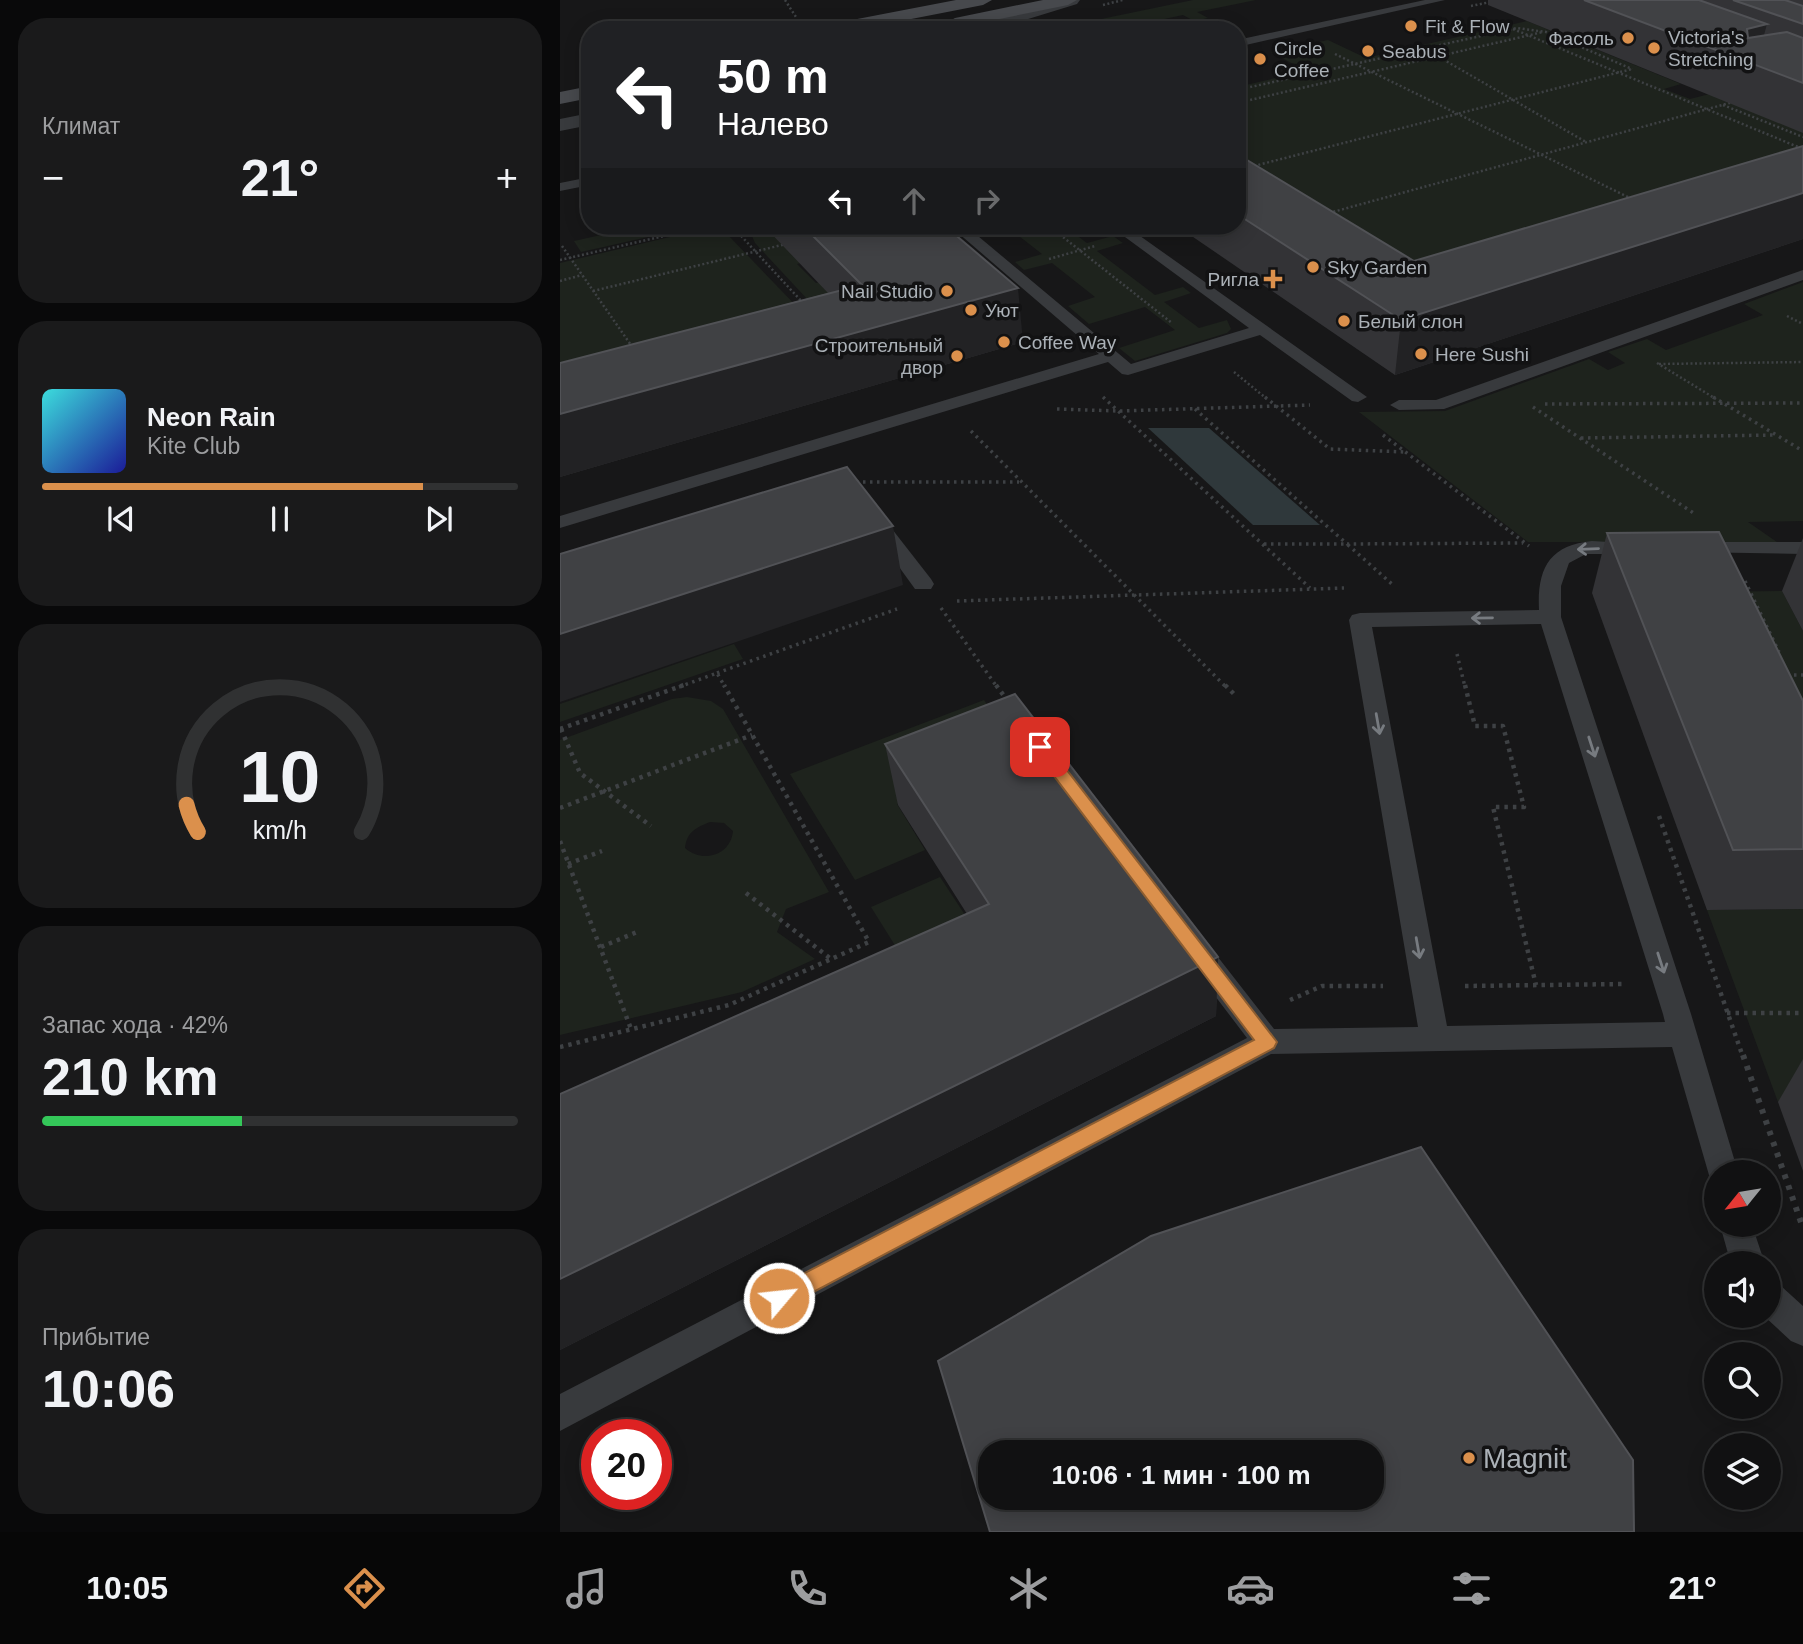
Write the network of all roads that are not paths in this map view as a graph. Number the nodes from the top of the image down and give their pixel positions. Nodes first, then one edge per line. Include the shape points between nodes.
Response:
1 (983, 0) edge
2 (1070, 0) edge
3 (1440, 0) edge
4 (873, 21) edge
5 (966, 21) edge
6 (1001, 21) edge
7 (1246, 42) edge
8 (581, 76) edge
9 (560, 80) edge
10 (581, 94) edge
11 (560, 98) edge
12 (581, 121) edge
13 (560, 125) edge
14 (581, 183) edge
15 (560, 187) edge
16 (948, 235) edge
17 (968, 235) edge
18 (1129, 235) edge
19 (940, 239) edge
20 (1803, 275) edge
21 (1262, 329) junction
22 (1111, 356) junction
23 (1351, 401) road end
24 (1399, 405) dead end
25 (869, 512) edge
26 (560, 522) edge
27 (1803, 548) edge
28 (923, 584) road end
29 (1550, 617) junction
30 (1183, 932) edge
31 (1683, 1034) junction
32 (1435, 1038) junction
33 (1267, 1042) junction
34 (1719, 1160) edge
35 (1781, 1309) edge
36 (1803, 1329) edge
37 (560, 1413) edge

1 - 4 main road
2 - 5 main road
2 - 6 street
3 - 7 lane
8 - 9 main road
10 - 11 main road
12 - 13 street
14 - 15 lane
16 - 19 lane
17 - 22 lane
18 - 21 lane
20 - 24 lane via 1438,405
21 - 22 lane via 1128,370
21 - 23 lane
22 - 26 lane
25 - 28 lane
27 -> 29 lane via 1577,549 1555,565 1547,598
29 -> 31 lane
29 -> 32 lane via 1360,620
30 - 33 lane
31 - 32 lane
31 - 34 lane
32 - 33 lane
33 - 37 lane
35 - 36 lane

